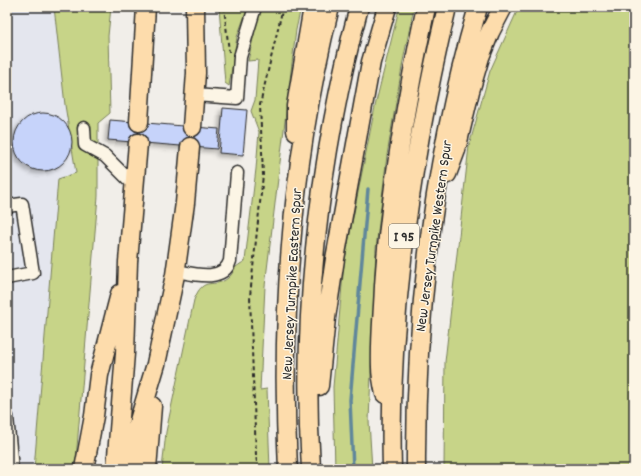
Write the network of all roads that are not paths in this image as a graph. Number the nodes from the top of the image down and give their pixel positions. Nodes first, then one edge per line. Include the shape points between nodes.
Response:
1 (146, 7) edge
2 (195, 7) edge
3 (255, 7) edge
4 (313, 7) edge
5 (330, 7) edge
6 (359, 7) edge
7 (387, 7) edge
8 (426, 7) edge
9 (447, 7) edge
10 (478, 7) edge
11 (503, 7) edge
12 (194, 95) junction
13 (139, 122) dead end
14 (192, 127) dead end
15 (84, 128) dead end
16 (138, 143) dead end
17 (190, 147) dead end
18 (237, 173) dead end
19 (297, 179) junction
20 (135, 186) junction
21 (7, 206) edge
22 (433, 210) junction
23 (128, 262) junction
24 (176, 271) junction
25 (7, 278) edge
26 (156, 364) junction
27 (94, 416) junction
28 (7, 417) edge
29 (309, 437) junction
30 (392, 437) junction
31 (12, 469) edge
32 (84, 469) edge
33 (94, 469) edge
34 (116, 469) edge
35 (129, 469) edge
36 (147, 469) edge
37 (288, 469) edge
38 (311, 469) edge
39 (392, 469) edge
40 (416, 469) edge

1 - 13 highway
2 - 12 highway
3 - 12 lane via 239,62 237,98
4 - 19 highway via 296,106
5 - 19 highway, New Jersey Turnpike Eastern Spur via 316,68
6 - 29 highway, New Jersey Turnpike Eastern Spur via 341,85 320,203 310,318
7 - 29 highway via 370,68 338,243 325,324 321,377
8 - 30 highway via 401,134 388,233 381,369
9 - 30 highway, New Jersey Turnpike Western Spur / I 95 via 427,98 406,227 395,332
10 - 22 highway, New Jersey Turnpike Western Spur / I 95 via 446,132
11 - 22 highway via 480,57 456,150
12 - 14 highway
15 - 20 lane via 85,144 106,156
16 - 20 highway
17 - 24 highway
18 - 24 lane via 229,266 213,275
19 - 37 highway, New Jersey Turnpike Eastern Spur via 286,333
20 - 23 highway
21 - 25 lane via 22,204 33,273
22 - 40 highway, New Jersey Turnpike Western Spur / I 95 via 419,340
23 - 27 highway via 102,363
23 - 34 highway
24 - 26 highway
26 - 35 highway via 135,434
26 - 36 highway
27 - 32 highway
27 - 33 highway
28 - 31 lane
29 - 38 highway, New Jersey Turnpike Eastern Spur
30 - 39 highway, New Jersey Turnpike Western Spur / I 95

